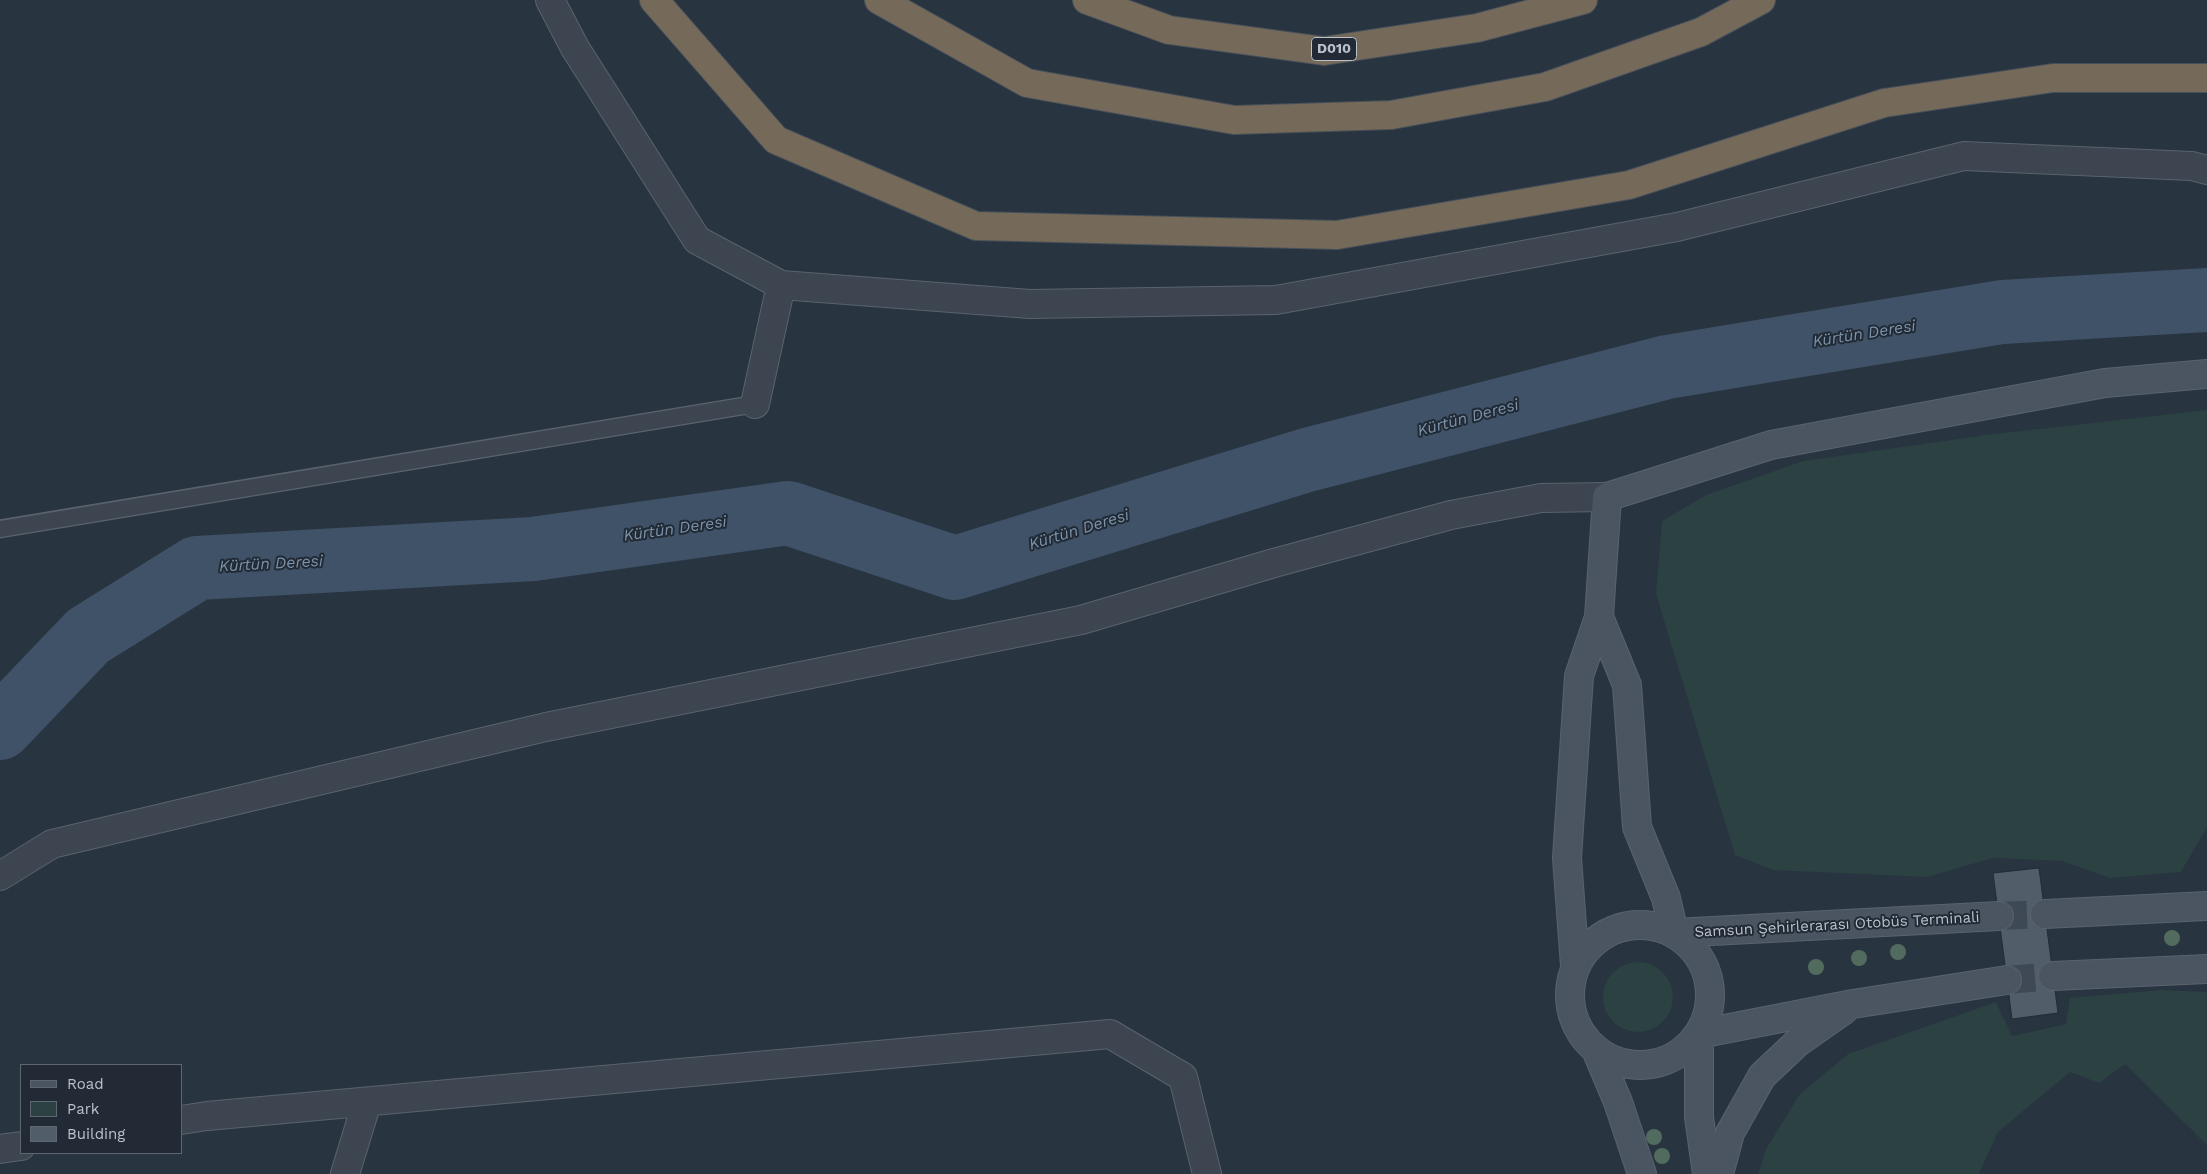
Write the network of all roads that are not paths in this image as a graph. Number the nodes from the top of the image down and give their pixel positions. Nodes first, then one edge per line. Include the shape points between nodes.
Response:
1 (550, 0) edge
2 (654, 0) edge
3 (879, 0) edge
4 (1087, 0) edge
5 (1583, 0) edge
6 (1761, 0) edge
7 (2207, 78) edge
8 (2207, 170) edge
9 (781, 285) junction
10 (2207, 374) edge
11 (755, 404) joint
12 (1607, 497) junction
13 (0, 529) edge
14 (1599, 617) junction
15 (0, 876) edge
16 (2207, 906) edge
17 (2045, 914) tunnel mouth
18 (1999, 916) tunnel mouth
19 (1674, 933) junction
20 (1575, 966) junction
21 (2207, 969) edge
22 (2053, 976) tunnel mouth
23 (2007, 980) tunnel mouth
24 (1853, 1004) junction
25 (1699, 1034) junction
26 (1596, 1050) junction
27 (367, 1102) junction
28 (182, 1120) edge
29 (20, 1146) edge
30 (0, 1149) edge
31 (345, 1174) edge
32 (1207, 1174) edge
33 (1642, 1174) edge
34 (1707, 1174) edge
35 (1719, 1174) edge

1 - 9 street via 575,48 697,240
2 - 7 highway via 776,140 976,226 1337,235 1629,185 1884,103 2053,78
3 - 6 highway via 1027,83 1234,120 1391,115 1545,87 1701,32
4 - 5 highway, D010 via 1169,30 1324,51 1477,28
8 - 9 street via 2192,166 1964,156 1677,227 1276,300 1030,304
9 - 11 street
10 - 12 street via 2105,383 1771,445
11 - 13 lane
12 - 14 street
12 - 15 street via 1541,498 1451,516 1081,620 527,731 52,844
14 - 19 street via 1627,685 1638,827 1666,898
14 - 20 street via 1579,676 1567,858
16 - 17 street
18 - 19 street, Samsun Şehirlerarası Otobüs Terminali
19 - 20 street via 1652,925 1629,925 1607,932 1588,946
19 - 25 street via 1692,947 1705,967 1711,989 1709,1013
20 - 26 street via 1569,989 1571,1012 1580,1033
21 - 22 street
23 - 24 street
24 - 25 street
24 - 35 street via 1797,1043 1762,1076 1730,1133
25 - 26 street via 1683,1050 1663,1062 1640,1066 1617,1062
25 - 34 street via 1699,1117
26 - 33 street via 1618,1102
27 - 28 street
27 - 31 street
27 - 32 street via 1110,1034 1183,1077
29 - 30 street

